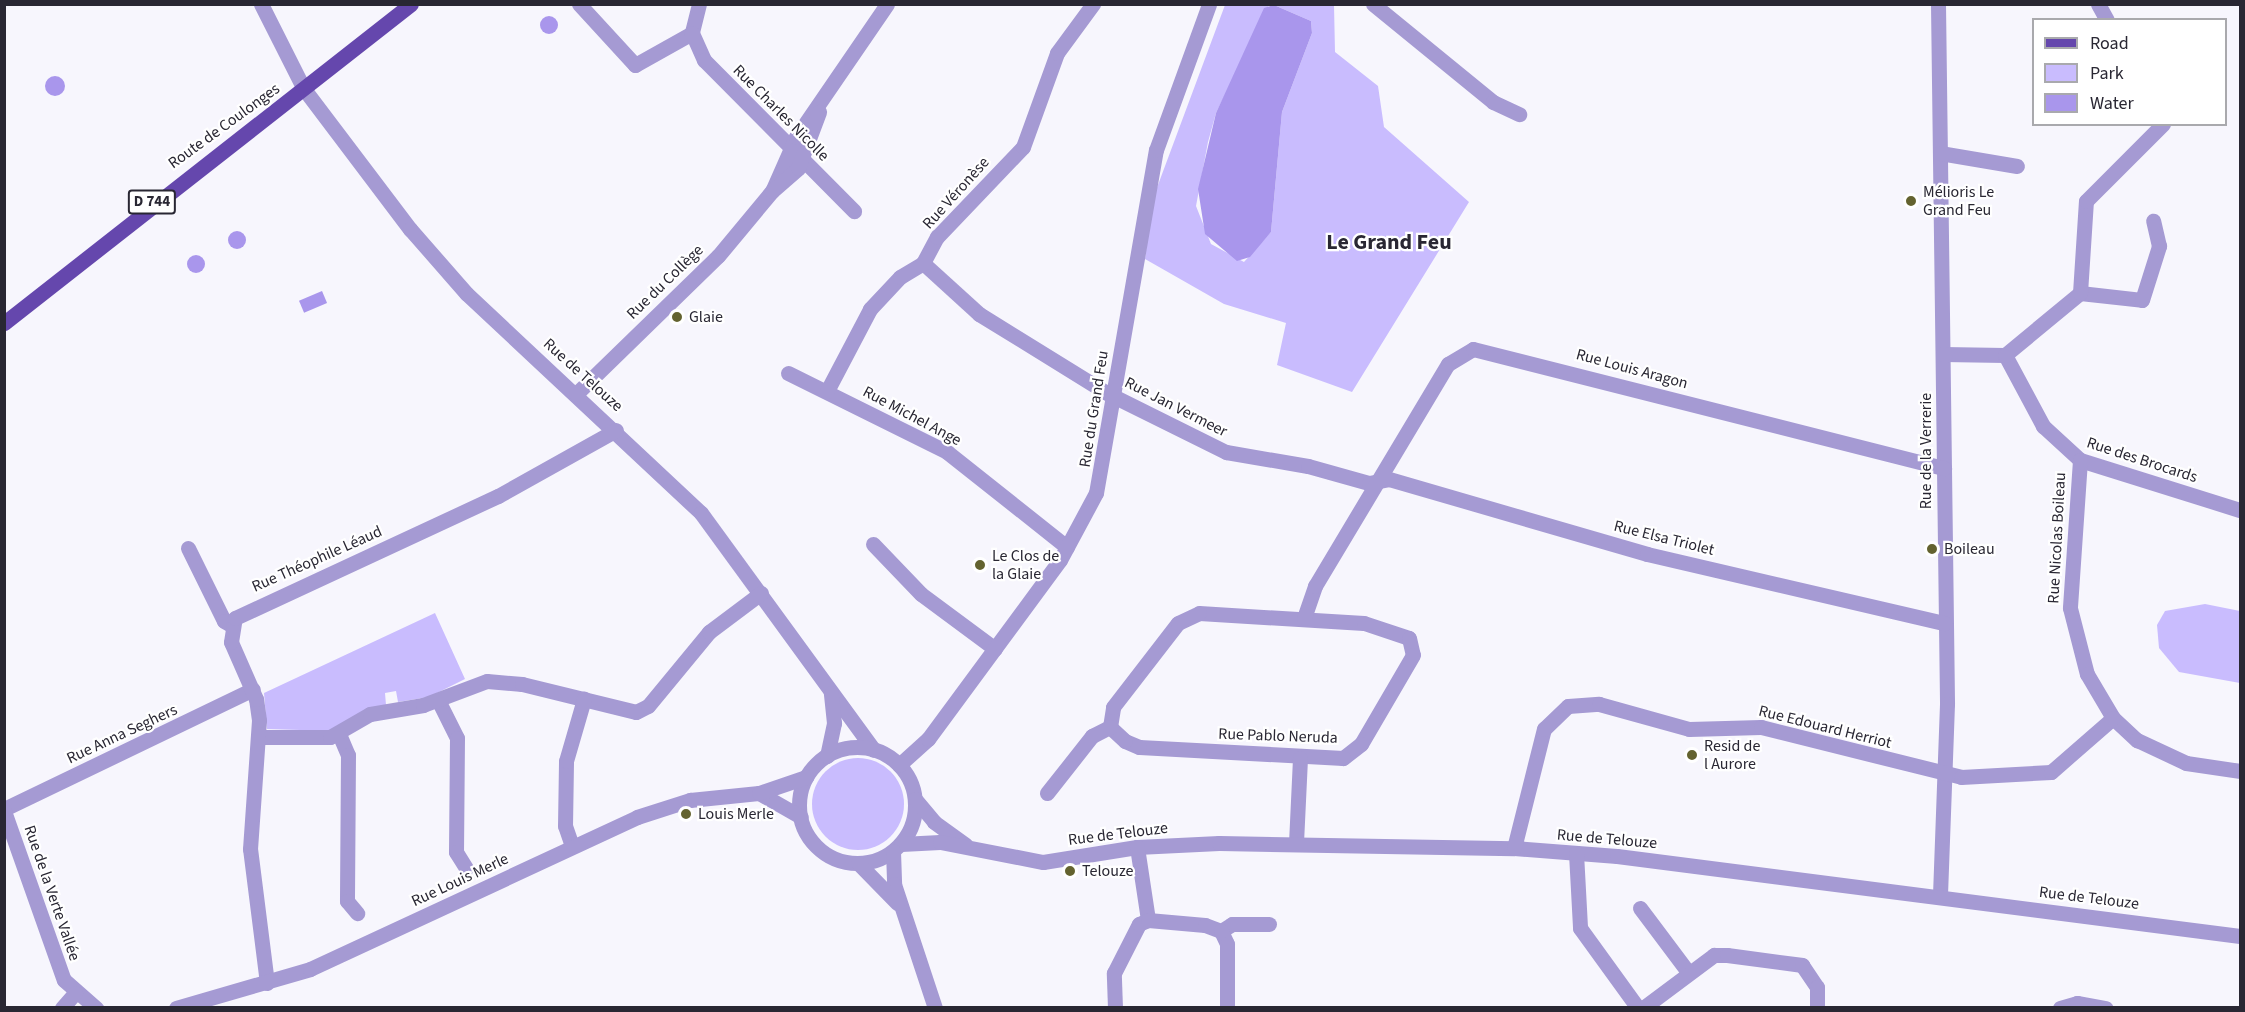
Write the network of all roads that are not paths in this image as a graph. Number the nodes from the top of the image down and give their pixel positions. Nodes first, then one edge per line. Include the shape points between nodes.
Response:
1 (261, 4) edge
2 (411, 4) edge
3 (579, 4) edge
4 (699, 4) edge
5 (887, 4) edge
6 (1093, 4) edge
7 (1209, 4) edge
8 (1373, 4) edge
9 (1938, 4) edge
10 (2098, 4) edge
11 (2106, 18) edge
12 (692, 33) junction
13 (304, 89) junction
14 (819, 112) junction
15 (1519, 114) dead end
16 (2161, 126) edge
17 (790, 148) junction
18 (1940, 153) junction
19 (804, 161) junction
20 (2017, 166) dead end
21 (772, 190) junction
22 (854, 211) dead end
23 (2153, 222) dead end
24 (923, 263) junction
25 (2080, 293) junction
26 (4, 323) edge
27 (1943, 354) junction
28 (2005, 355) junction
29 (788, 373) dead end
30 (827, 391) junction
31 (576, 394) junction
32 (1114, 394) junction
33 (616, 430) junction
34 (2080, 460) junction
35 (1944, 468) junction
36 (1378, 482) junction
37 (2241, 510) edge
38 (873, 544) dead end
39 (1067, 547) junction
40 (188, 548) dead end
41 (761, 593) junction
42 (1304, 618) junction
43 (1944, 622) junction
44 (231, 625) junction
45 (994, 649) junction
46 (253, 689) junction
47 (831, 693) junction
48 (584, 699) junction
49 (438, 700) junction
50 (2114, 718) junction
51 (1110, 727) junction
52 (339, 734) junction
53 (259, 737) junction
54 (874, 750) junction
55 (827, 756) junction
56 (1300, 758) junction
57 (900, 765) junction
58 (2241, 771) edge
59 (1945, 775) junction
60 (806, 777) junction
61 (759, 793) junction
62 (1047, 793) dead end
63 (915, 800) junction
64 (4, 810) edge
65 (801, 817) junction
66 (1296, 843) junction
67 (572, 846) junction
68 (897, 847) junction
69 (968, 847) junction
70 (1137, 847) junction
71 (1514, 848) junction
72 (1576, 853) junction
73 (858, 863) junction
74 (466, 868) dead end
75 (1940, 897) junction
76 (1640, 908) dead end
77 (905, 912) junction
78 (357, 913) dead end
79 (1148, 920) junction
80 (1269, 924) dead end
81 (2241, 936) edge
82 (1224, 938) junction
83 (1688, 972) junction
84 (267, 983) junction
85 (75, 993) junction
86 (62, 1008) edge
87 (96, 1008) edge
88 (176, 1008) edge
89 (935, 1008) edge
90 (1115, 1008) edge
91 (1227, 1008) edge
92 (1638, 1008) edge
93 (1643, 1008) edge
94 (1817, 1008) edge
95 (2060, 1008) edge
96 (2106, 1008) edge

1 - 13 street, Rue de Telouze
2 - 13 main road, Route de Coulonges / D 744
3 - 12 street via 635,65
4 - 12 street
5 - 14 street, Rue du Collège
6 - 24 street, Rue Véronèse via 1057,53 1023,147 937,237
7 - 32 street, Rue du Grand Feu via 1156,150
8 - 15 street via 1493,102
9 - 18 street, Rue de la Verrerie
10 - 11 street
12 - 17 street, Rue Charles Nicolle via 704,60
13 - 26 main road, Route de Coulonges / D 744 via 170,188
13 - 31 street, Rue de Telouze via 441,267
14 - 17 street, Rue du Collège
14 - 19 street, Rue du Collège
16 - 25 street via 2086,201
17 - 19 street, Rue Charles Nicolle
17 - 21 street, Rue du Collège
18 - 20 street
18 - 27 street, Rue de la Verrerie
19 - 21 street, Rue du Collège
19 - 22 street, Rue Charles Nicolle
21 - 31 street, Rue du Collège via 718,256
23 - 25 street via 2160,246 2142,300
24 - 30 street, Rue Véronèse via 900,277 870,309
24 - 32 street, Rue Jan Vermeer via 979,314
25 - 28 street
27 - 28 street
27 - 35 street, Rue de la Verrerie
28 - 34 street, Rue des Brocards via 2043,426
29 - 30 street, Rue Michel Ange
30 - 39 street, Rue Michel Ange via 947,452
31 - 33 street, Rue de Telouze
32 - 36 street, Rue Jan Vermeer via 1241,457
32 - 39 street, Rue du Grand Feu via 1100,480
33 - 41 street, Rue de Telouze via 701,513
33 - 44 street, Rue Théophile Léaud via 498,496 243,611
34 - 37 street, Rue des Brocards
34 - 50 street, Rue Nicolas Boileau via 2070,608 2087,674
35 - 36 street, Rue Louis Aragon via 1483,348 1464,351 1448,364
35 - 43 street, Rue de la Verrerie
36 - 42 street via 1315,586
36 - 43 street, Rue Elsa Triolet via 1389,479 1647,554
38 - 45 street via 921,594
39 - 45 street, Rue du Grand Feu
40 - 44 street via 224,621
41 - 47 street, Rue de Telouze
41 - 48 street via 709,632 648,706 636,712
42 - 51 street, Rue Pablo Neruda via 1199,613 1184,618 1113,707
42 - 56 street, Rue Pablo Neruda via 1364,623 1405,635 1414,649 1356,750 1343,758
43 - 59 street, Rue de la Verrerie
44 - 46 street via 231,642
45 - 57 street, Rue du Grand Feu via 928,739
46 - 53 street
46 - 64 street, Rue Anna Seghers
47 - 54 street, Rue de Telouze
47 - 55 street, Rue de Telouze via 834,723
48 - 49 street via 487,681
48 - 67 street via 566,760 565,826
49 - 52 street via 370,714
49 - 74 street via 457,738 456,852
50 - 58 street, Rue Nicolas Boileau via 2161,754 2211,770
50 - 59 street, Rue Edouard Herriot via 2043,775
51 - 56 street, Rue Pablo Neruda via 1139,747
51 - 62 street via 1092,736
52 - 53 street via 310,740
52 - 78 street via 348,755 347,901
53 - 84 street via 250,849
54 - 55 street via 850,748
54 - 57 street
55 - 60 street
56 - 66 street
57 - 63 street
59 - 71 street, Rue Edouard Herriot via 1761,727 1689,729 1584,704 1554,714 1544,729
59 - 75 street, Rue de la Verrerie
60 - 61 street, Rue Louis Merle
60 - 65 street
61 - 65 street
61 - 67 street, Rue Louis Merle via 661,808
63 - 68 street via 911,827
63 - 69 street, Rue de Telouze via 934,822
64 - 85 street, Rue de la Verte Vallée via 55,961
65 - 73 street via 810,838 825,854
66 - 70 street, Rue de Telouze
66 - 71 street, Rue de Telouze
67 - 84 street, Rue Louis Merle via 354,950
68 - 69 street, Rue de Telouze
68 - 73 street
68 - 77 street via 892,877
69 - 70 street, Rue de Telouze via 1000,857 1043,862
70 - 79 street
71 - 72 street, Rue de Telouze
72 - 75 street, Rue de Telouze
72 - 92 street via 1580,928
73 - 77 street
75 - 81 street, Rue de Telouze
76 - 83 street
77 - 89 street
79 - 82 street via 1205,925
79 - 90 street via 1138,924 1114,974
80 - 82 street via 1232,924
82 - 91 street
83 - 93 street
83 - 94 street via 1714,956 1795,963 1812,975
84 - 88 street, Rue Louis Merle
85 - 86 street
85 - 87 street, Rue de la Verte Vallée
95 - 96 street via 2077,1003

